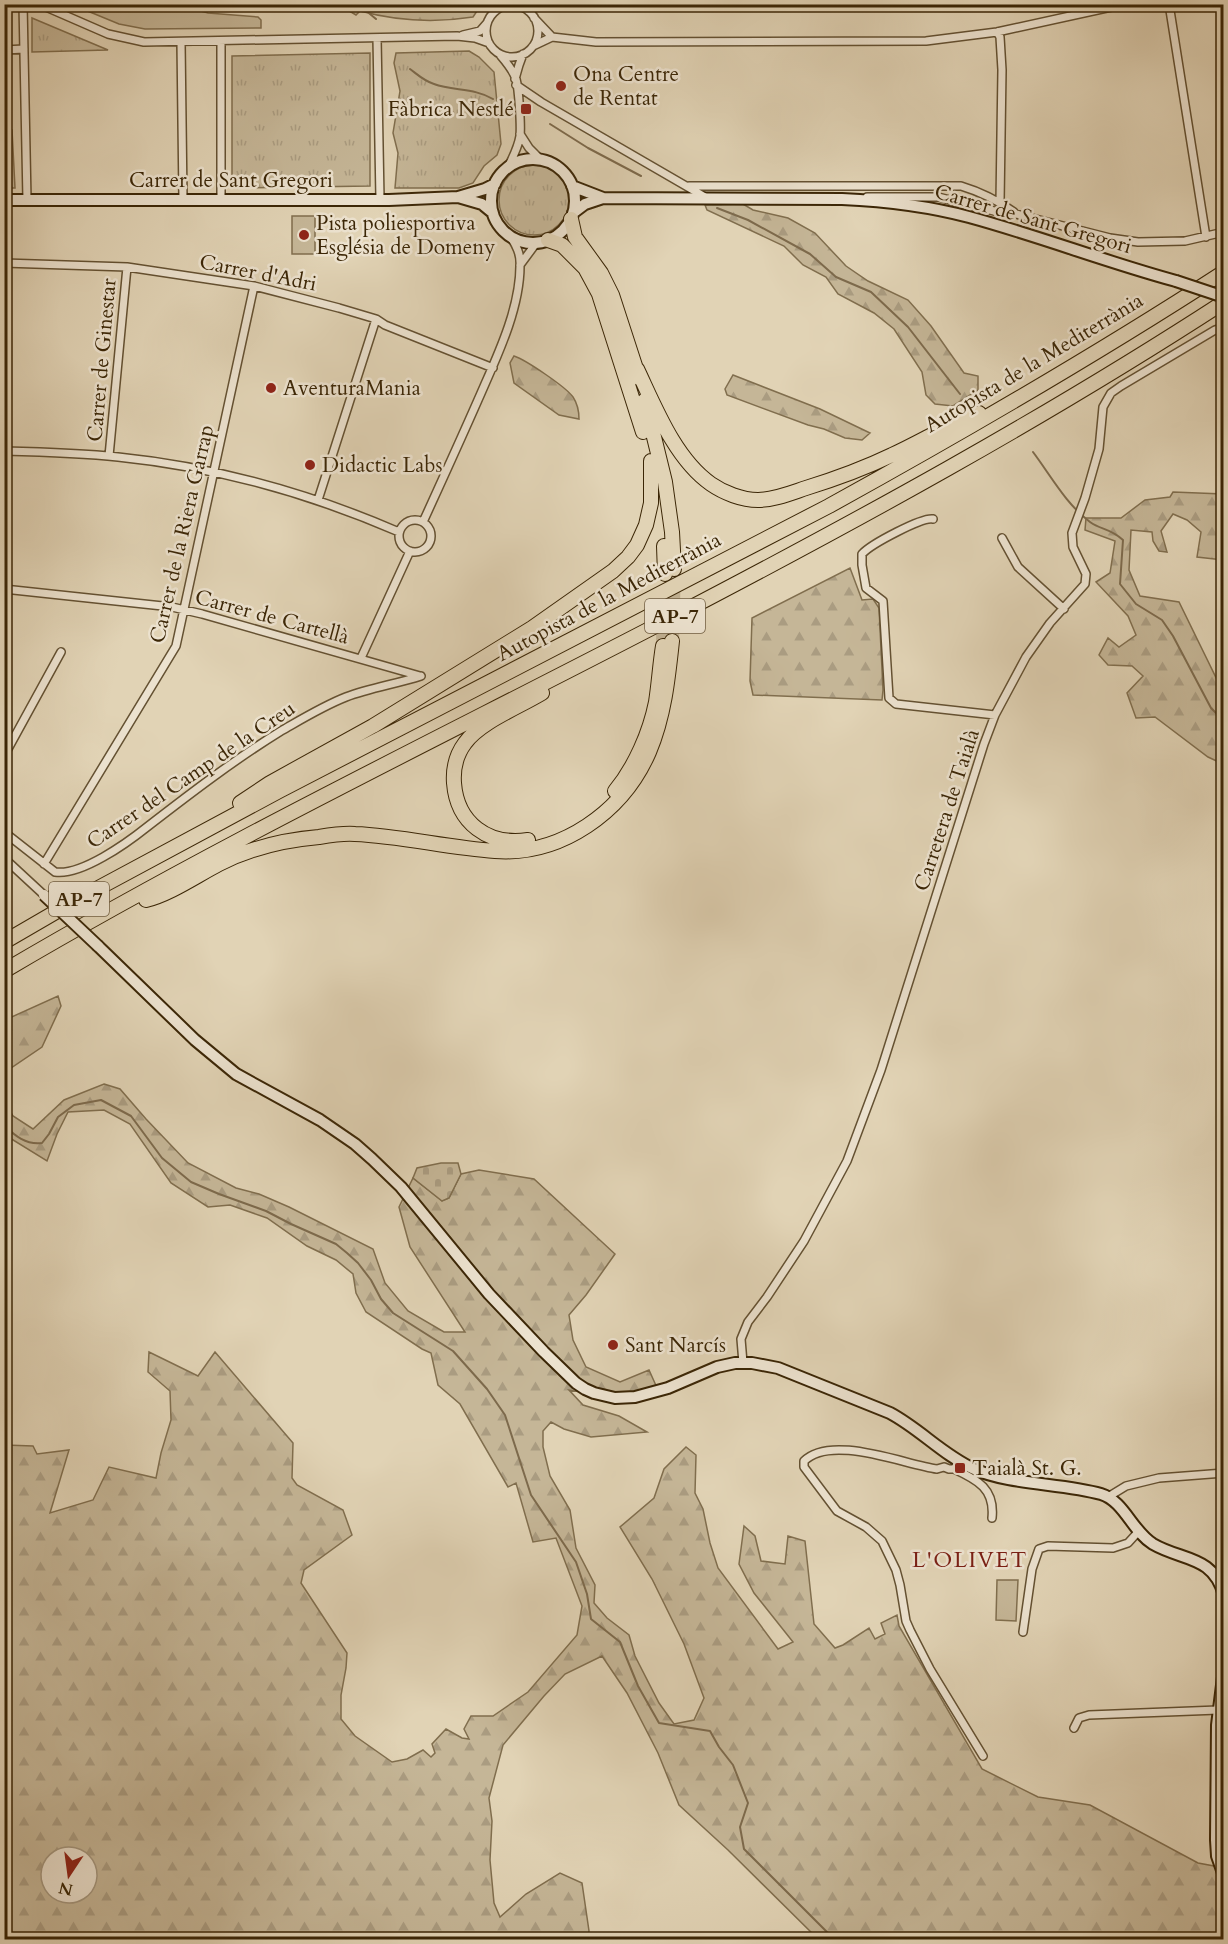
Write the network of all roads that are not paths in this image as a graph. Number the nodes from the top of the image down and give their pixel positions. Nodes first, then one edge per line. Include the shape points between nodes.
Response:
1 (23, 4) edge
2 (39, 4) edge
3 (1125, 4) edge
4 (1169, 4) edge
5 (502, 6) edge
6 (522, 6) edge
7 (534, 18) junction
8 (488, 20) junction
9 (998, 32) junction
10 (457, 36) junction
11 (552, 37) junction
12 (377, 38) junction
13 (221, 41) junction
14 (181, 42) junction
15 (489, 43) junction
16 (533, 46) junction
17 (24, 49) junction
18 (4, 50) edge
19 (499, 54) junction
20 (523, 54) junction
21 (516, 82) junction
22 (520, 134) junction
23 (541, 160) junction
24 (508, 167) junction
25 (495, 184) junction
26 (572, 186) junction
27 (689, 186) junction
28 (458, 197) junction
29 (603, 198) junction
30 (708, 198) junction
31 (380, 199) junction
32 (842, 199) junction
33 (4, 200) edge
34 (27, 200) junction
35 (183, 200) junction
36 (221, 200) junction
37 (1000, 202) junction
38 (493, 213) junction
39 (1016, 214) junction
40 (572, 216) junction
41 (1224, 232) edge
42 (510, 236) junction
43 (1206, 237) junction
44 (543, 241) junction
45 (4, 263) edge
46 (520, 265) junction
47 (127, 267) junction
48 (1224, 272) edge
49 (254, 286) junction
50 (1224, 297) edge
51 (1224, 302) edge
52 (376, 319) junction
53 (1224, 327) edge
54 (493, 368) junction
55 (637, 369) junction
56 (1013, 401) junction
57 (4, 451) edge
58 (109, 456) junction
59 (651, 461) junction
60 (214, 472) junction
61 (318, 500) junction
62 (933, 519) dead end
63 (423, 522) junction
64 (399, 532) junction
65 (1002, 538) dead end
66 (410, 551) junction
67 (4, 589) edge
68 (1064, 609) junction
69 (185, 610) junction
70 (620, 644) junction
71 (61, 652) dead end
72 (361, 658) junction
73 (420, 676) joint
74 (995, 715) junction
75 (4, 756) edge
76 (4, 832) edge
77 (155, 857) junction
78 (4, 858) edge
79 (46, 866) junction
80 (44, 895) joint
81 (115, 908) junction
82 (4, 942) edge
83 (4, 971) edge
84 (742, 1363) junction
85 (944, 1452) junction
86 (957, 1465) junction
87 (944, 1467) junction
88 (1224, 1473) edge
89 (1108, 1497) junction
90 (992, 1518) dead end
91 (1138, 1532) junction
92 (1224, 1595) edge
93 (1023, 1632) dead end
94 (1224, 1669) edge
95 (1218, 1710) junction
96 (1074, 1728) dead end
97 (982, 1756) dead end
98 (1224, 1876) edge

1 - 17 street
2 - 14 street via 119,38
3 - 9 street
4 - 43 street
5 - 6 street
5 - 8 street
6 - 7 street
7 - 11 street
7 - 16 street via 538,32
8 - 10 street via 480,31
8 - 15 street
9 - 11 street via 926,41 867,42 596,42
9 - 37 street via 1002,70
10 - 12 street
10 - 15 street
11 - 16 street
12 - 13 street
12 - 31 street
13 - 14 street
13 - 36 street
14 - 35 street
15 - 19 street
16 - 20 street
17 - 18 street
17 - 34 street
19 - 20 street
19 - 21 street
20 - 21 street
21 - 22 street
21 - 27 street via 541,102
22 - 23 street
22 - 24 street
23 - 24 street via 524,160
23 - 26 street via 560,169
24 - 25 street
25 - 28 street, Carrer de Sant Gregori
25 - 38 street via 491,198
26 - 29 street, Carrer de Sant Gregori
26 - 40 street
27 - 30 street
27 - 37 street, Carrer de Sant Gregori via 951,186 970,189
28 - 31 street, Carrer de Sant Gregori
28 - 38 street, Carrer de Sant Gregori via 482,204
29 - 30 street, Carrer de Sant Gregori
29 - 40 street, Carrer de Sant Gregori via 585,204
30 - 32 street, Carrer de Sant Gregori
31 - 36 street, Carrer de Sant Gregori
32 - 39 street, Carrer de Sant Gregori via 920,196
32 - 50 street, Carrer de Sant Gregori, bridge via 894,203 969,217
33 - 34 street, Carrer de Sant Gregori
34 - 35 street, Carrer de Sant Gregori
35 - 36 street, Carrer de Sant Gregori
37 - 39 street, Carrer de Sant Gregori
38 - 42 street
39 - 43 street via 1138,242 1171,243
40 - 44 street via 561,232
40 - 55 highway via 575,237 612,295
41 - 43 street
42 - 44 street via 525,242
42 - 46 street via 518,248
44 - 46 street
44 - 59 highway via 562,245 585,268 599,294
45 - 47 street, Carrer d'Adri
46 - 54 street via 513,307
47 - 49 street, Carrer d'Adri
47 - 58 street, Carrer de Ginestar
48 - 56 highway, Autopista de la Mediterrània / AP-7
49 - 52 street, Carrer d'Adri
49 - 60 street, Carrer de la Riera Garrap
51 - 70 highway, AP-7 via 926,482
52 - 54 street, Carrer d'Adri
52 - 61 street
53 - 68 street, Carretera de Taialà via 1121,386 1105,402 1099,449 1072,533 1073,547 1086,574 1085,582
54 - 63 street
55 - 56 highway via 679,449 702,476 730,494 757,500 842,476 965,418
55 - 59 highway via 665,482 672,532 670,571
56 - 77 highway, Autopista de la Mediterrània / AP-7 via 829,506
57 - 58 street
58 - 60 street
59 - 77 highway via 651,503 646,525 637,545 613,571 532,628 373,726 270,783
60 - 61 street
60 - 69 street, Carrer de la Riera Garrap
61 - 64 street
62 - 74 street via 924,519 862,554 866,588 884,602 889,698 897,704
63 - 64 street via 409,521
63 - 66 street via 432,535 429,545 421,551
64 - 66 street via 402,546
65 - 68 street via 1018,567
66 - 72 street
67 - 69 street, Carrer de Cartellà
68 - 74 street, Carretera de Taialà via 1035,643
69 - 72 street, Carrer de Cartellà
69 - 79 street, Carrer de la Riera Garrap via 176,646
70 - 81 highway, AP-7
70 - 81 highway via 472,734 454,766 456,799 461,811 485,835 509,842 537,839 585,818 625,777 645,738 668,644 668,679 659,723 638,775 612,806 575,834 554,843 505,851 354,833 284,841 222,862 151,899
71 - 75 street
72 - 73 street, Carrer de Cartellà
73 - 79 street, Carrer del Camp de la Creu via 344,698 305,717 241,756 137,835 81,868 55,872
74 - 84 street, Carretera de Taialà via 881,1070 847,1161 804,1240 748,1322 741,1339
76 - 79 street
77 - 82 highway, Autopista de la Mediterrània / AP-7
78 - 80 street
80 - 84 street, bridge via 195,1040 236,1074 320,1120 372,1159 401,1187 489,1294 576,1383 615,1398 635,1397 717,1367
81 - 83 highway, AP-7
84 - 85 street via 778,1368 882,1409
85 - 86 street
85 - 87 street
86 - 87 street
86 - 89 street
86 - 90 street via 987,1490
87 - 97 street via 937,1469 863,1452 829,1450 804,1461 806,1472 837,1511 882,1541 898,1578 910,1630
88 - 89 street via 1159,1478 1126,1486
89 - 91 street
91 - 92 street via 1154,1545 1206,1566
91 - 93 street via 1128,1544 1113,1548 1039,1549 1032,1569
94 - 95 street
95 - 96 street via 1089,1715 1079,1718
95 - 98 street via 1216,1840

